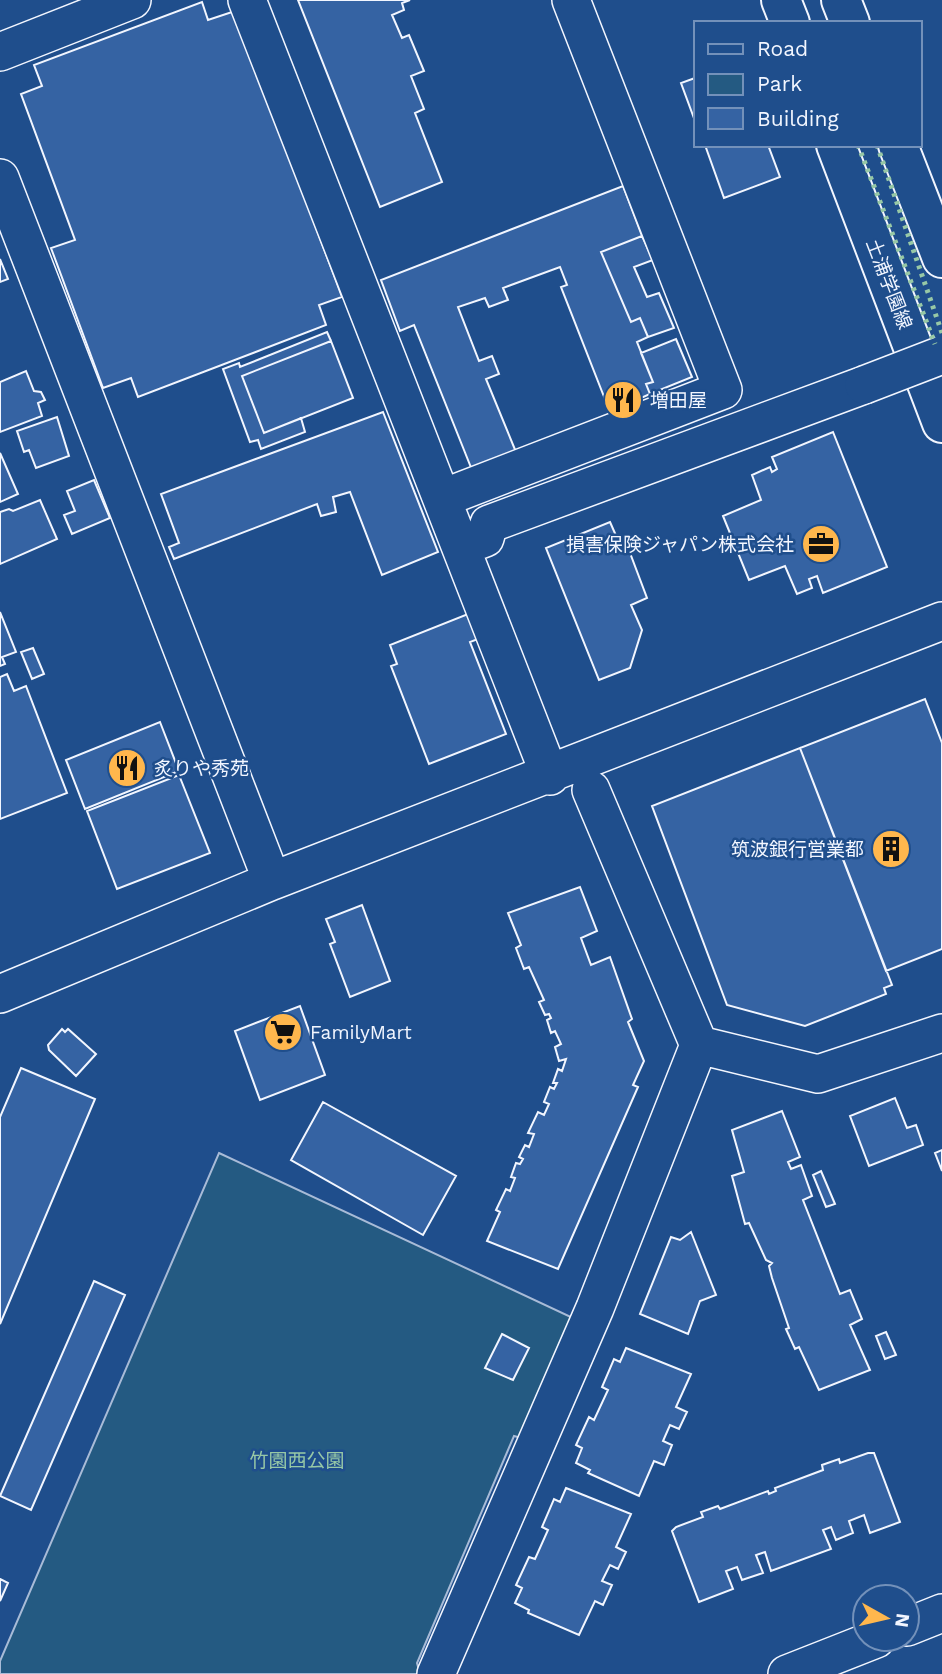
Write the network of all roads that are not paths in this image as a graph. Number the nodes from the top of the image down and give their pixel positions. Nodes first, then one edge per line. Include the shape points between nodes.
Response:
1 (132, 0) edge
2 (247, 0) edge
3 (571, 0) edge
4 (781, 0) edge
5 (841, 0) edge
6 (789, 21) edge
7 (849, 21) edge
8 (0, 52) edge
9 (837, 147) edge
10 (899, 147) edge
11 (0, 178) edge
12 (942, 258) edge
13 (942, 355) edge
14 (942, 423) edge
15 (443, 498) junction
16 (461, 547) junction
17 (942, 621) edge
18 (550, 776) junction
19 (591, 790) dead end
20 (272, 881) junction
21 (0, 994) edge
22 (942, 1033) edge
23 (699, 1045) junction
24 (942, 1613) edge
25 (921, 1621) edge
26 (851, 1649) edge
27 (436, 1674) edge
28 (787, 1674) edge

1 - 8 street
2 - 15 street
3 - 15 street via 723,390
4 - 6 main road
5 - 7 main road
9 - 14 main road, 土浦学園線
10 - 12 main road
11 - 20 street
13 - 16 street, bridge via 489,524 485,538
15 - 16 street
16 - 18 street
17 - 18 street
18 - 20 street
19 - 23 street
20 - 21 street
22 - 23 street via 818,1074
23 - 27 street via 595,1308
24 - 25 street
26 - 28 street

